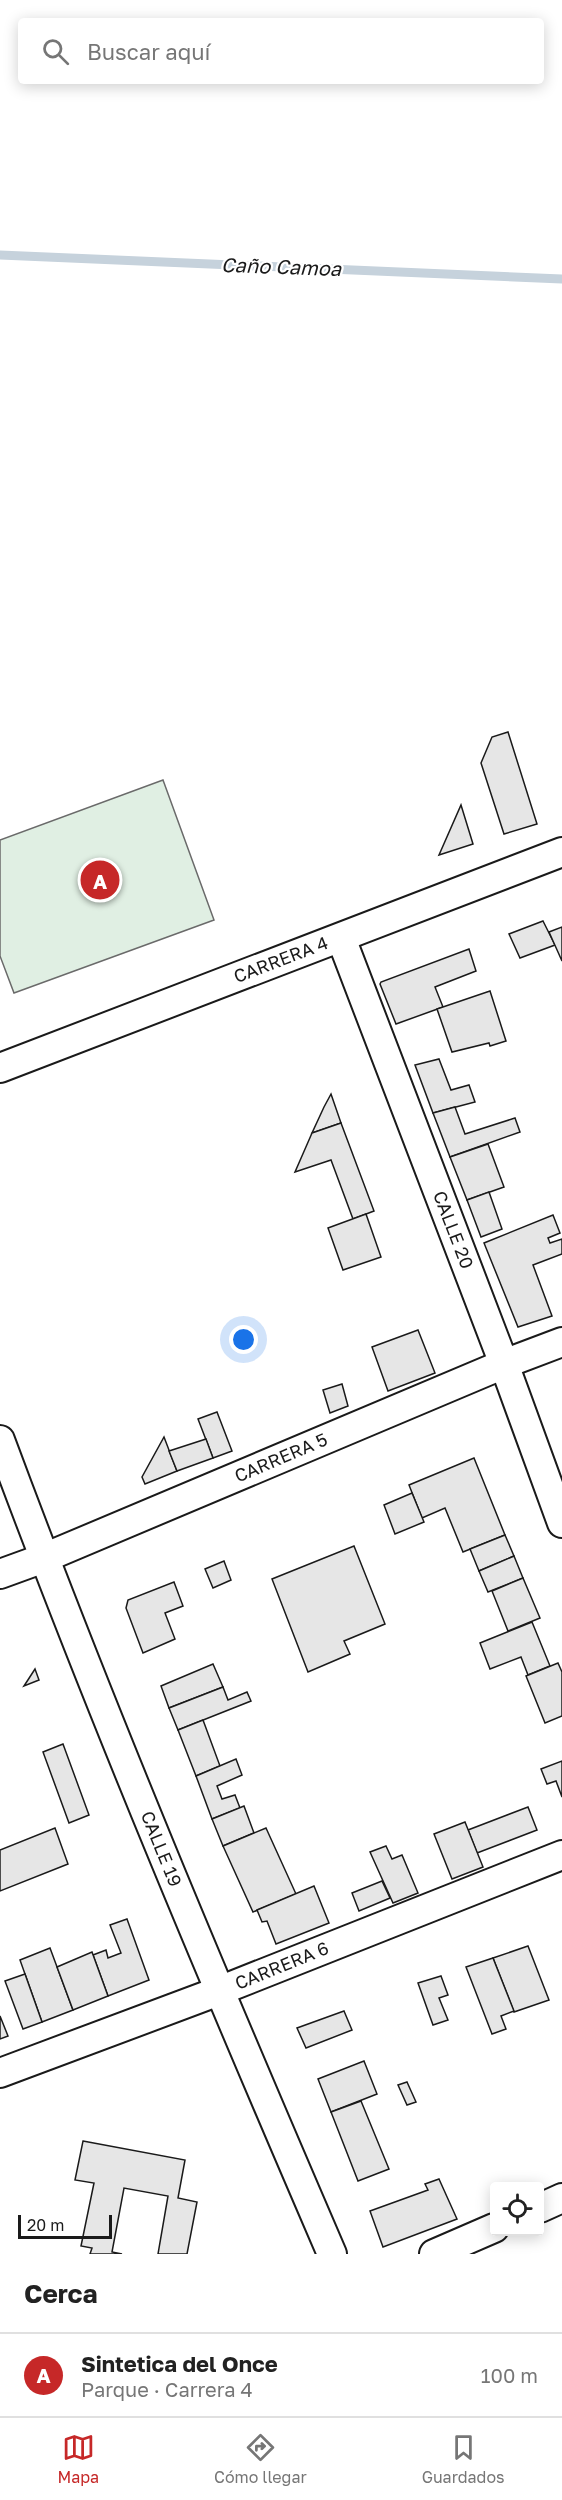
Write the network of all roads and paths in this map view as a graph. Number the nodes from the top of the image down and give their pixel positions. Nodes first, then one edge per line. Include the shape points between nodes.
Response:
1 (562, 852) edge
2 (341, 938) junction
3 (0, 1068) edge
4 (562, 1342) edge
5 (504, 1364) junction
6 (0, 1440) edge
7 (562, 1523) edge
8 (44, 1558) junction
9 (0, 1574) edge
10 (562, 1856) edge
11 (219, 1991) junction
12 (0, 2073) edge
13 (562, 2198) edge
14 (544, 2206) edge
15 (490, 2230) edge
16 (332, 2254) edge
17 (434, 2254) edge

1 - 2 street, CARRERA 4
2 - 3 street, CARRERA 4
2 - 5 street, CALLE 20
4 - 5 street, CARRERA 5
5 - 7 street, CALLE 20
5 - 8 street, CARRERA 5
6 - 8 street, CALLE 19
8 - 9 street, CARRERA 5
8 - 11 street, CALLE 19
10 - 11 street, CARRERA 6
11 - 12 street, CARRERA 6
11 - 16 street, CALLE 19
13 - 14 street
15 - 17 street

